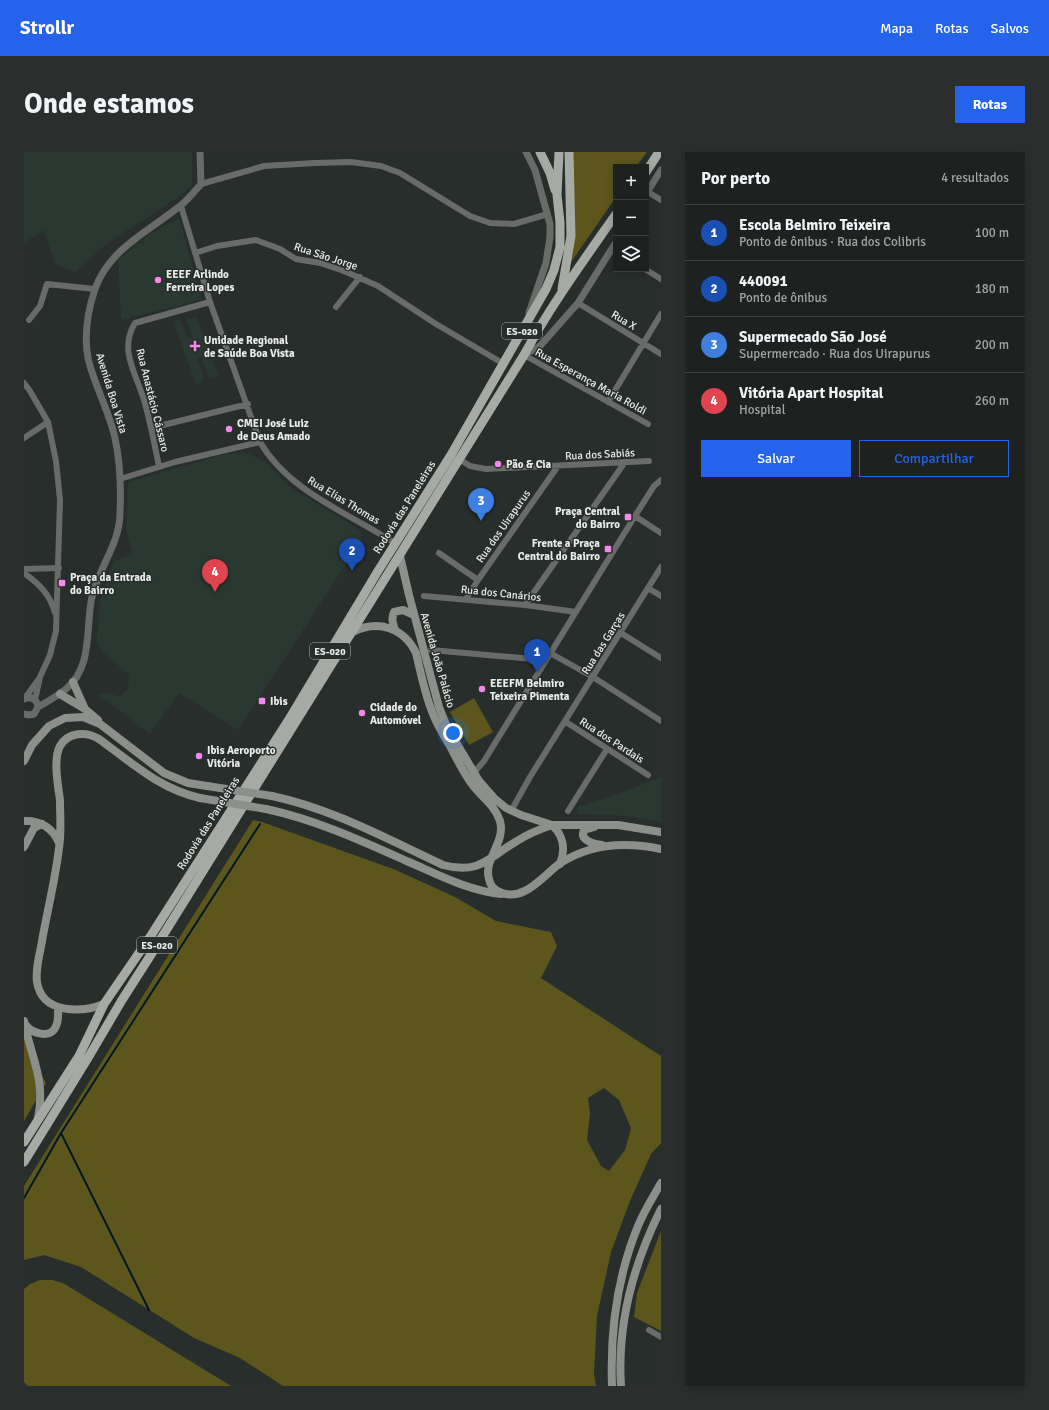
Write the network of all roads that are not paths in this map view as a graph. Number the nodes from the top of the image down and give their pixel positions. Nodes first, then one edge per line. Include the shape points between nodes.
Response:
1 (200, 152) edge
2 (526, 152) edge
3 (540, 152) edge
4 (559, 152) edge
5 (569, 152) edge
6 (659, 152) edge
7 (649, 167) edge
8 (661, 170) edge
9 (201, 184) junction
10 (649, 190) edge
11 (649, 194) edge
12 (557, 195) junction
13 (661, 200) edge
14 (181, 206) junction
15 (548, 214) junction
16 (613, 218) edge
17 (613, 252) edge
18 (195, 253) junction
19 (649, 272) edge
20 (360, 277) junction
21 (661, 279) edge
22 (95, 289) junction
23 (562, 293) junction
24 (210, 302) junction
25 (578, 304) junction
26 (336, 307) dead end
27 (661, 314) edge
28 (29, 320) dead end
29 (526, 325) junction
30 (643, 343) junction
31 (661, 354) edge
32 (524, 355) junction
33 (504, 364) junction
34 (24, 383) edge
35 (27, 392) edge
36 (608, 402) junction
37 (248, 404) junction
38 (48, 422) junction
39 (648, 424) dead end
40 (151, 428) junction
41 (24, 438) edge
42 (260, 442) junction
43 (459, 459) junction
44 (649, 461) dead end
45 (625, 462) junction
46 (159, 466) junction
47 (449, 466) junction
48 (558, 466) junction
49 (120, 479) junction
50 (661, 480) edge
51 (635, 516) junction
52 (661, 533) edge
53 (396, 544) junction
54 (440, 553) dead end
55 (400, 556) junction
56 (661, 567) edge
57 (59, 568) junction
58 (24, 569) edge
59 (24, 573) edge
60 (478, 580) junction
61 (648, 588) junction
62 (424, 596) dead end
63 (661, 596) edge
64 (466, 599) junction
65 (525, 605) junction
66 (576, 612) junction
67 (414, 615) junction
68 (57, 618) junction
69 (395, 630) junction
70 (353, 632) junction
71 (621, 633) junction
72 (432, 650) dead end
73 (550, 653) junction
74 (661, 658) edge
75 (545, 660) junction
76 (40, 677) junction
77 (593, 677) junction
78 (73, 682) junction
79 (60, 694) junction
80 (24, 698) edge
81 (35, 700) junction
82 (38, 707) junction
83 (85, 709) junction
84 (24, 714) edge
85 (661, 721) edge
86 (566, 722) junction
87 (127, 745) junction
88 (607, 749) junction
89 (24, 761) edge
90 (474, 772) junction
91 (648, 775) dead end
92 (468, 779) junction
93 (511, 811) junction
94 (568, 811) dead end
95 (24, 821) edge
96 (42, 824) junction
97 (552, 825) junction
98 (618, 825) junction
99 (661, 832) edge
100 (60, 844) junction
101 (616, 845) junction
102 (24, 847) edge
103 (661, 849) edge
104 (492, 858) junction
105 (560, 864) junction
106 (506, 894) junction
107 (104, 1004) junction
108 (58, 1007) junction
109 (24, 1023) edge
110 (38, 1120) junction
111 (24, 1142) edge
112 (24, 1162) edge
113 (661, 1183) edge
114 (661, 1208) edge
115 (649, 1330) dead end
116 (661, 1337) edge
117 (612, 1386) edge
118 (621, 1386) edge

1 - 9 street
2 - 15 street via 535,170
3 - 12 main road
4 - 12 main road
5 - 23 main road via 571,236
6 - 7 main road
8 - 10 street
9 - 14 street, Avenida Boa Vista
9 - 15 street via 264,166 351,162 380,166 400,173 470,216 490,223 514,224
11 - 13 street
12 - 29 main road, Rodovia das Paneleiras / ES-020 via 560,247 546,289
14 - 18 street, Rua Elias Thomas
14 - 22 street, Avenida Boa Vista via 125,247 105,269
15 - 29 street via 550,237 546,263
16 - 23 main road, Rodovia das Paneleiras
17 - 25 street
18 - 20 street, Rua São Jorge via 217,246 256,240 280,249 296,259 320,263
18 - 24 street, Rua Elias Thomas
19 - 21 street
20 - 26 street
20 - 33 street, Rua São Jorge
22 - 28 street via 47,284 40,306
22 - 49 street, Avenida Boa Vista via 88,316 88,358 115,439
23 - 32 main road, Rodovia das Paneleiras / ES-020
24 - 37 street, Rua Elias Thomas
24 - 40 street, Rua Anastácio Cássaro via 135,323 130,332 128,347 132,369 143,396
25 - 30 street, Rua X
25 - 32 street via 540,346
27 - 30 street
29 - 33 main road, Rodovia das Paneleiras / ES-020
30 - 31 street, Rua X
30 - 36 street
32 - 36 street, Rua Esperança Maria Roldi
32 - 43 main road, Rodovia das Paneleiras / ES-020
33 - 47 main road, Rodovia das Paneleiras / ES-020
34 - 35 street
35 - 38 street
36 - 39 street, Rua Esperança Maria Roldi
37 - 40 street
37 - 42 street, Rua Elias Thomas
38 - 41 street
38 - 57 street via 60,486
40 - 46 street, Rua Anastácio Cássaro
42 - 46 street
42 - 53 street, Rua Elias Thomas via 283,470 304,488
43 - 47 main road, Rodovia das Paneleiras / ES-020
43 - 48 street, Rua dos Sabiás via 467,465 481,469
44 - 45 street, Rua dos Sabiás
45 - 48 street, Rua dos Sabiás
45 - 65 street
46 - 49 street
47 - 53 main road, Rodovia das Paneleiras / ES-020
47 - 55 main road, Rodovia das Paneleiras / ES-020
48 - 60 street, Rua dos Uirapurus
49 - 78 street, Avenida Boa Vista via 118,529 91,600 86,655
50 - 51 street via 654,486
51 - 52 street
51 - 66 street
53 - 107 main road, Rodovia das Paneleiras / ES-020 via 288,721 152,934
54 - 60 street
55 - 67 main road, Avenida João Palácio
55 - 70 main road, Rodovia das Paneleiras / ES-020
56 - 61 street, Rua das Garças
57 - 58 street
57 - 68 street
59 - 68 street via 47,593
60 - 64 street, Rua dos Uirapurus
61 - 63 street
61 - 71 street, Rua das Garças
62 - 64 street, Rua dos Canários
64 - 65 street, Rua dos Canários
65 - 66 street, Rua dos Canários
66 - 73 street
67 - 69 main road via 403,610 394,612 392,622
67 - 90 main road, Avenida João Palácio via 441,713
68 - 76 street via 53,643
69 - 70 main road, Avenida João Palácio via 377,626 364,627
69 - 92 main road, Avenida João Palácio via 410,642 416,653 435,720
70 - 112 main road, Rodovia das Paneleiras / ES-020 via 122,1000
71 - 74 street
71 - 77 street, Rua das Garças
72 - 75 street
73 - 75 street
73 - 77 street
75 - 90 street via 484,761
76 - 80 street
76 - 81 street
77 - 85 street
77 - 86 street, Rua das Garças
78 - 79 street, Avenida Boa Vista
78 - 83 main road
79 - 82 street, Avenida Boa Vista
79 - 83 main road
80 - 81 street
81 - 82 street
82 - 84 street, Avenida Boa Vista via 34,714
83 - 87 main road
86 - 88 street, Rua dos Pardais
86 - 93 street, Rua das Garças
87 - 89 main road via 95,721 71,717 54,723 43,732 32,745
87 - 104 main road, bridge via 156,768 188,783 272,796 306,805 339,816 443,865 473,867
88 - 91 street, Rua dos Pardais
88 - 94 street
90 - 92 street
90 - 93 main road, Avenida João Palácio via 488,792
92 - 104 main road, Avenida João Palácio via 500,820 501,834
93 - 97 main road, Avenida João Palácio
95 - 96 main road
96 - 100 main road via 54,834
96 - 102 main road via 34,828
97 - 98 main road, Avenida João Palácio
97 - 104 main road via 518,840
97 - 105 main road via 563,842
98 - 99 main road, Avenida João Palácio
98 - 101 main road via 588,828 583,832 587,841
100 - 106 main road, bridge via 57,755 62,743 75,734 85,734 95,736 160,783 179,792 296,816 330,827 455,882 480,890
100 - 108 main road via 36,977 43,997
101 - 103 main road
101 - 105 main road via 589,850
104 - 106 main road, Avenida João Palácio via 488,871 489,880 497,891
105 - 106 main road via 525,890 516,894
107 - 108 main road via 81,1010
107 - 110 main road, Rodovia das Paneleiras / ES-020 via 79,1056
108 - 109 main road via 57,1024 51,1032 38,1033 30,1030
109 - 110 main road via 40,1080
110 - 111 main road, Rodovia das Paneleiras / ES-020
113 - 117 main road via 638,1226 623,1275 612,1332
114 - 118 main road via 637,1267 625,1313 621,1340
115 - 116 street

